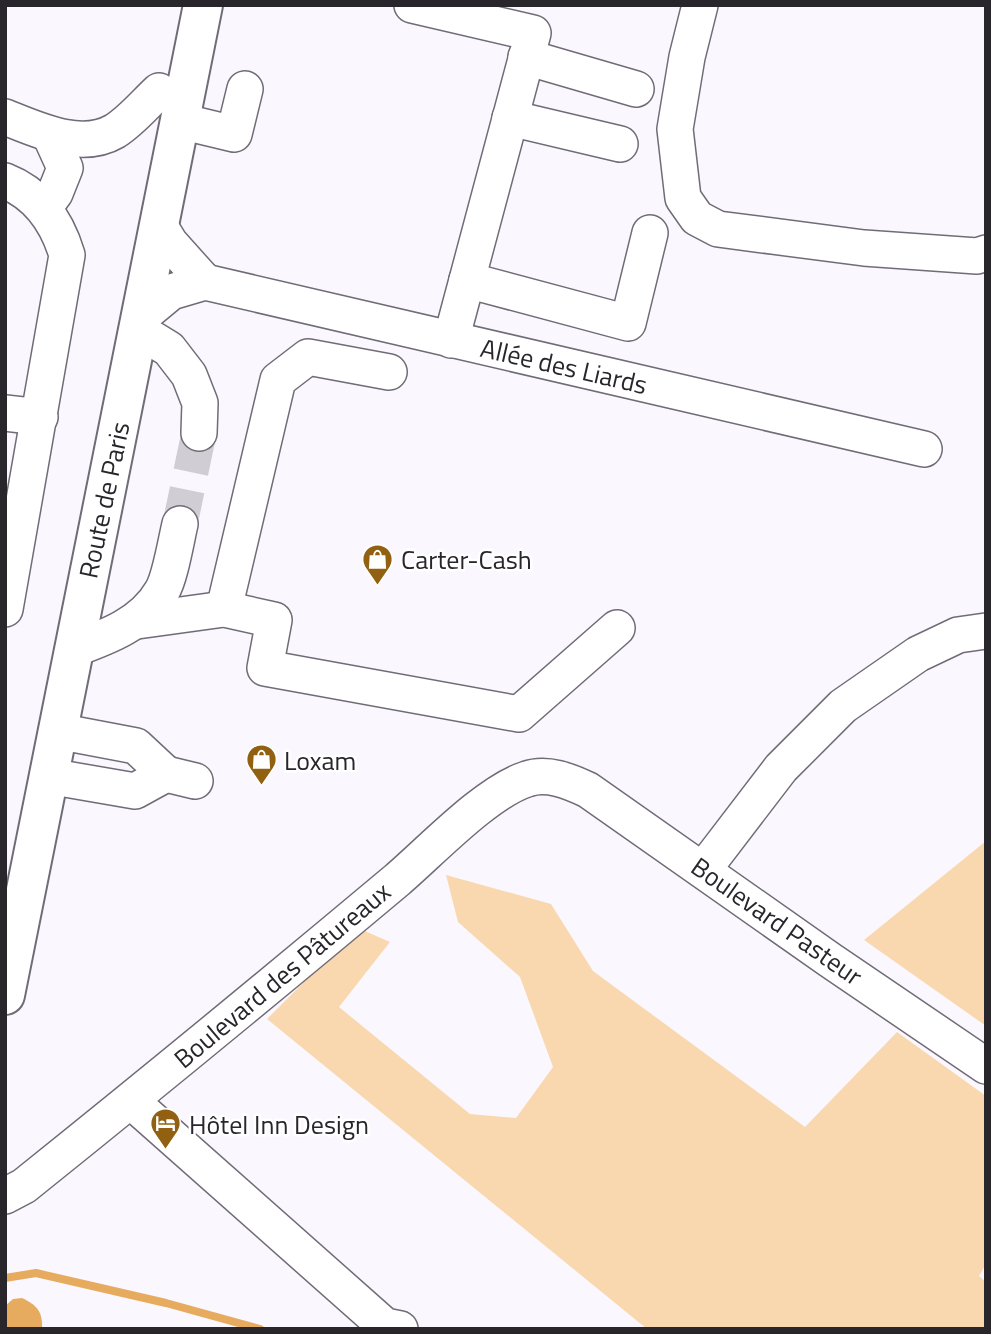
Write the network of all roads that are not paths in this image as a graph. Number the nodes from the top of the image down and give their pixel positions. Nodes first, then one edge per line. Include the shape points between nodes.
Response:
1 (177, 5) edge
2 (203, 5) edge
3 (412, 5) edge
4 (700, 5) edge
5 (526, 57) junction
6 (246, 89) dead end
7 (636, 89) dead end
8 (170, 106) junction
9 (5, 117) edge
10 (510, 118) junction
11 (51, 135) junction
12 (620, 144) dead end
13 (5, 181) edge
14 (44, 208) junction
15 (159, 225) junction
16 (650, 233) dead end
17 (986, 253) edge
18 (467, 279) junction
19 (205, 282) junction
20 (140, 323) junction
21 (451, 340) junction
22 (389, 372) dead end
23 (5, 413) edge
24 (40, 417) junction
25 (199, 433) tunnel mouth
26 (924, 449) dead end
27 (180, 524) tunnel mouth
28 (7, 590) edge
29 (224, 610) junction
30 (137, 621) junction
31 (617, 628) dead end
32 (986, 631) edge
33 (934, 646) junction
34 (74, 649) junction
35 (986, 653) edge
36 (57, 731) junction
37 (48, 776) junction
38 (567, 780) joint
39 (5, 862) edge
40 (703, 870) junction
41 (5, 995) edge
42 (986, 1066) edge
43 (131, 1101) junction
44 (5, 1196) edge
45 (400, 1329) edge

1 - 8 main road, Route de Paris
2 - 8 main road, Route de Paris
3 - 5 street via 533,33
4 - 17 street via 675,129 683,198 697,218 719,229 864,248
5 - 7 street
5 - 10 street
6 - 8 street via 233,134
8 - 11 street via 102,136
8 - 15 main road, Route de Paris
8 - 39 main road, Route de Paris
9 - 11 street
10 - 12 street
10 - 18 street
11 - 14 street via 65,168
13 - 14 street
14 - 24 street via 60,232 67,255
15 - 19 street
15 - 20 main road, Route de Paris
16 - 18 street via 628,323
18 - 21 street
19 - 20 street via 172,292
19 - 21 street, Allée des Liards
20 - 25 street via 189,375 200,403
20 - 34 main road, Route de Paris
21 - 26 street, Allée des Liards
22 - 29 street via 308,357 278,380
23 - 24 street
24 - 28 street
27 - 30 street via 163,591
29 - 30 street
29 - 31 street via 274,620 265,667 519,714
30 - 34 street
32 - 33 street via 958,635
33 - 35 street
33 - 40 street via 843,706 781,768
34 - 36 main road, Route de Paris
36 - 37 main road, Route de Paris
36 - 37 street via 136,746 180,778 135,791
37 - 41 main road, Route de Paris
38 - 40 street, Boulevard Pasteur
38 - 43 street, Boulevard des Pâtureaux via 529,778 508,788
40 - 42 street, Boulevard Pasteur
43 - 44 street, Boulevard des Pâtureaux
43 - 45 street via 385,1326

